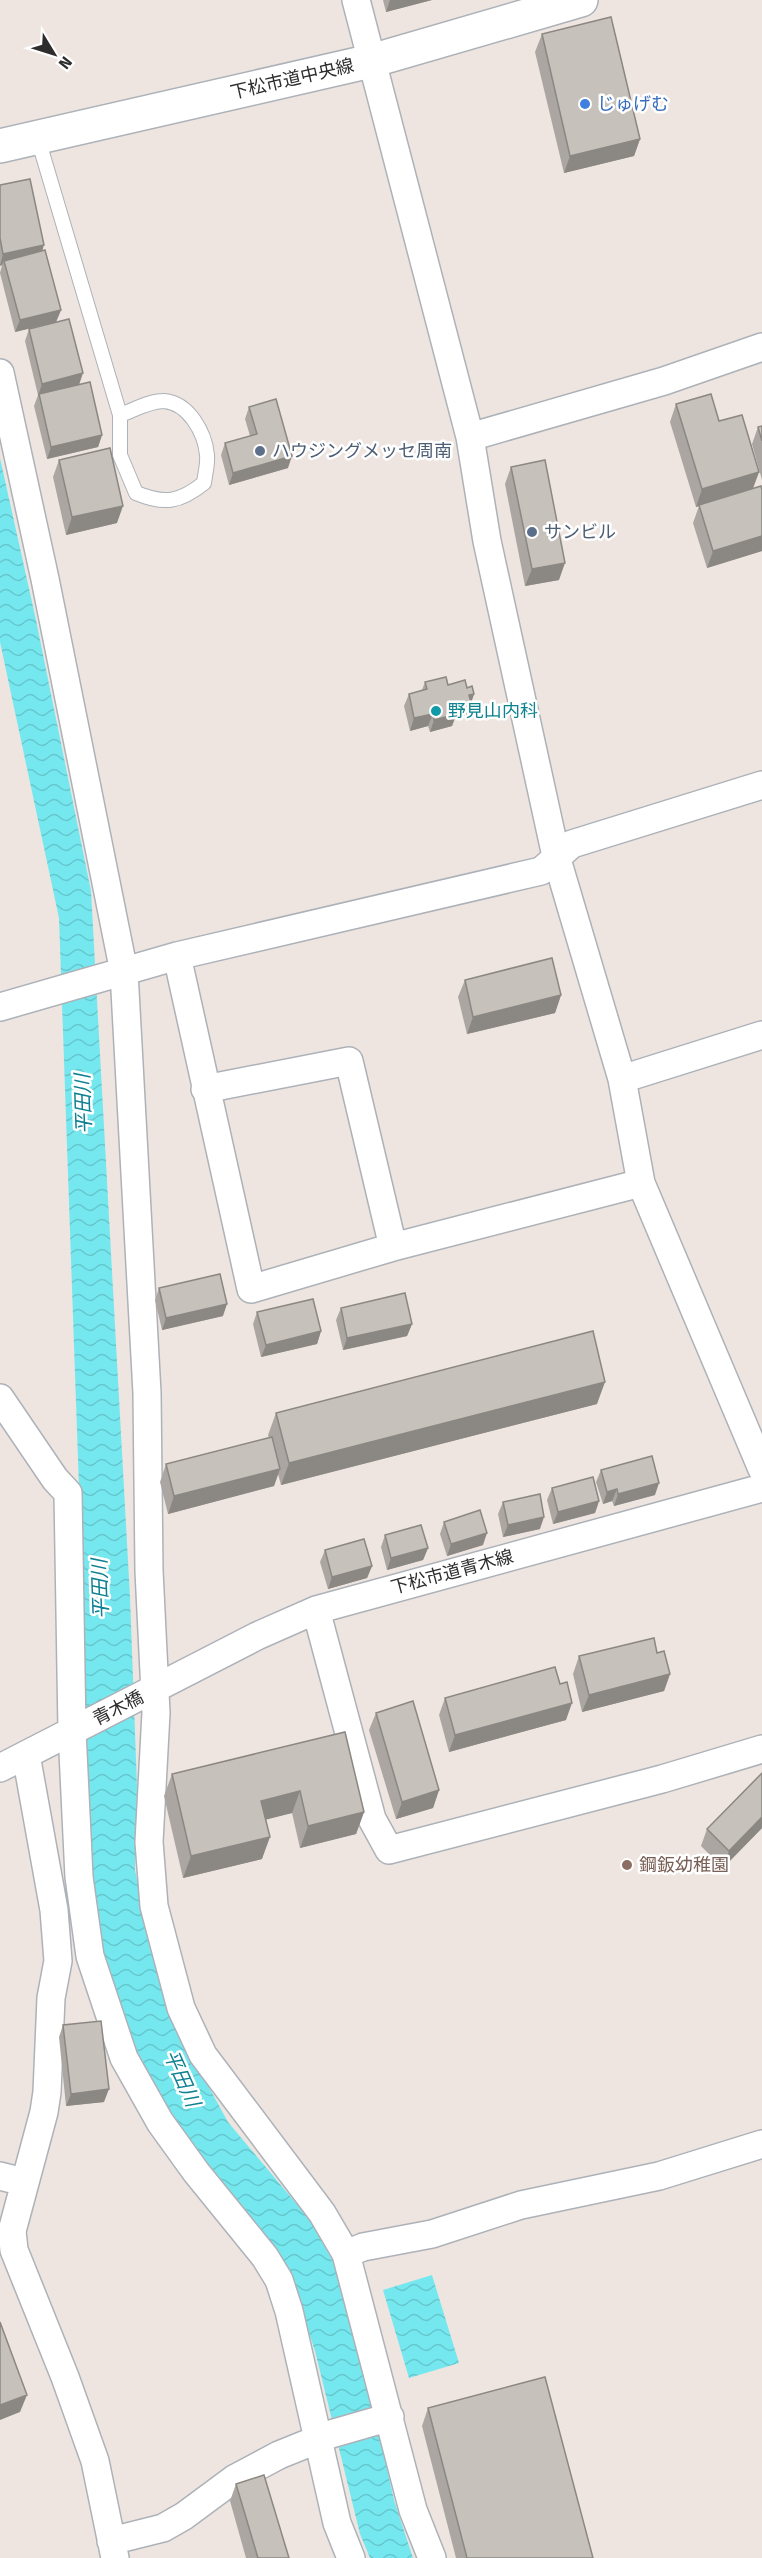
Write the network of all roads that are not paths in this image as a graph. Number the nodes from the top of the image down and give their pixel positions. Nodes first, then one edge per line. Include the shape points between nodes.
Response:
1 (356, 0) edge
2 (581, 0) edge
3 (371, 61) junction
4 (38, 139) junction
5 (0, 146) edge
6 (762, 347) edge
7 (0, 373) edge
8 (120, 416) junction
9 (470, 437) junction
10 (762, 785) edge
11 (556, 856) junction
12 (177, 956) junction
13 (118, 974) junction
14 (0, 1007) edge
15 (762, 1035) edge
16 (622, 1079) junction
17 (205, 1089) junction
18 (641, 1183) junction
19 (393, 1247) junction
20 (0, 1398) edge
21 (762, 1469) edge
22 (762, 1488) edge
23 (316, 1610) junction
24 (150, 1692) junction
25 (76, 1729) junction
26 (762, 1749) edge
27 (26, 1755) junction
28 (0, 1768) edge
29 (762, 2144) edge
30 (12, 2179) edge
31 (346, 2254) junction
32 (385, 2418) junction
33 (325, 2436) junction
34 (113, 2550) edge
35 (351, 2558) edge
36 (432, 2558) edge

1 - 3 street
2 - 3 street, 下松市道中央線
3 - 4 street, 下松市道中央線
3 - 9 street
4 - 5 street, 下松市道中央線
4 - 8 lane
6 - 9 street via 664,381
7 - 13 street via 45,579
8 - 8 lane via 165,401 183,408 197,422 207,455 204,483 187,496 158,502 136,494 120,455
9 - 11 street via 487,541
10 - 11 street via 572,844
11 - 12 street via 541,871
11 - 16 street
12 - 13 street
12 - 17 street
13 - 14 street
13 - 24 street via 147,1393
15 - 16 street
16 - 18 street
17 - 19 street via 350,1061
17 - 19 street via 251,1289
18 - 19 street
18 - 21 street
20 - 25 street via 68,1493
22 - 23 street, 下松市道青木線
23 - 24 street, 下松市道青木線
23 - 26 street via 372,1819 389,1850 652,1782
24 - 25 street, 青木橋
24 - 31 street via 156,1713 149,1842 154,1906 181,2008 203,2055 322,2213
25 - 27 street
25 - 33 street via 79,1877 90,1956 124,2058 160,2122 279,2280
27 - 28 street
27 - 30 street via 54,1910 58,1960 51,1998 47,2092
29 - 31 street via 659,2176 521,2205 432,2234
30 - 34 street via 14,2250 95,2461
31 - 32 street
32 - 33 street
32 - 36 street
33 - 34 street via 234,2479 184,2516
33 - 35 street via 336,2523

